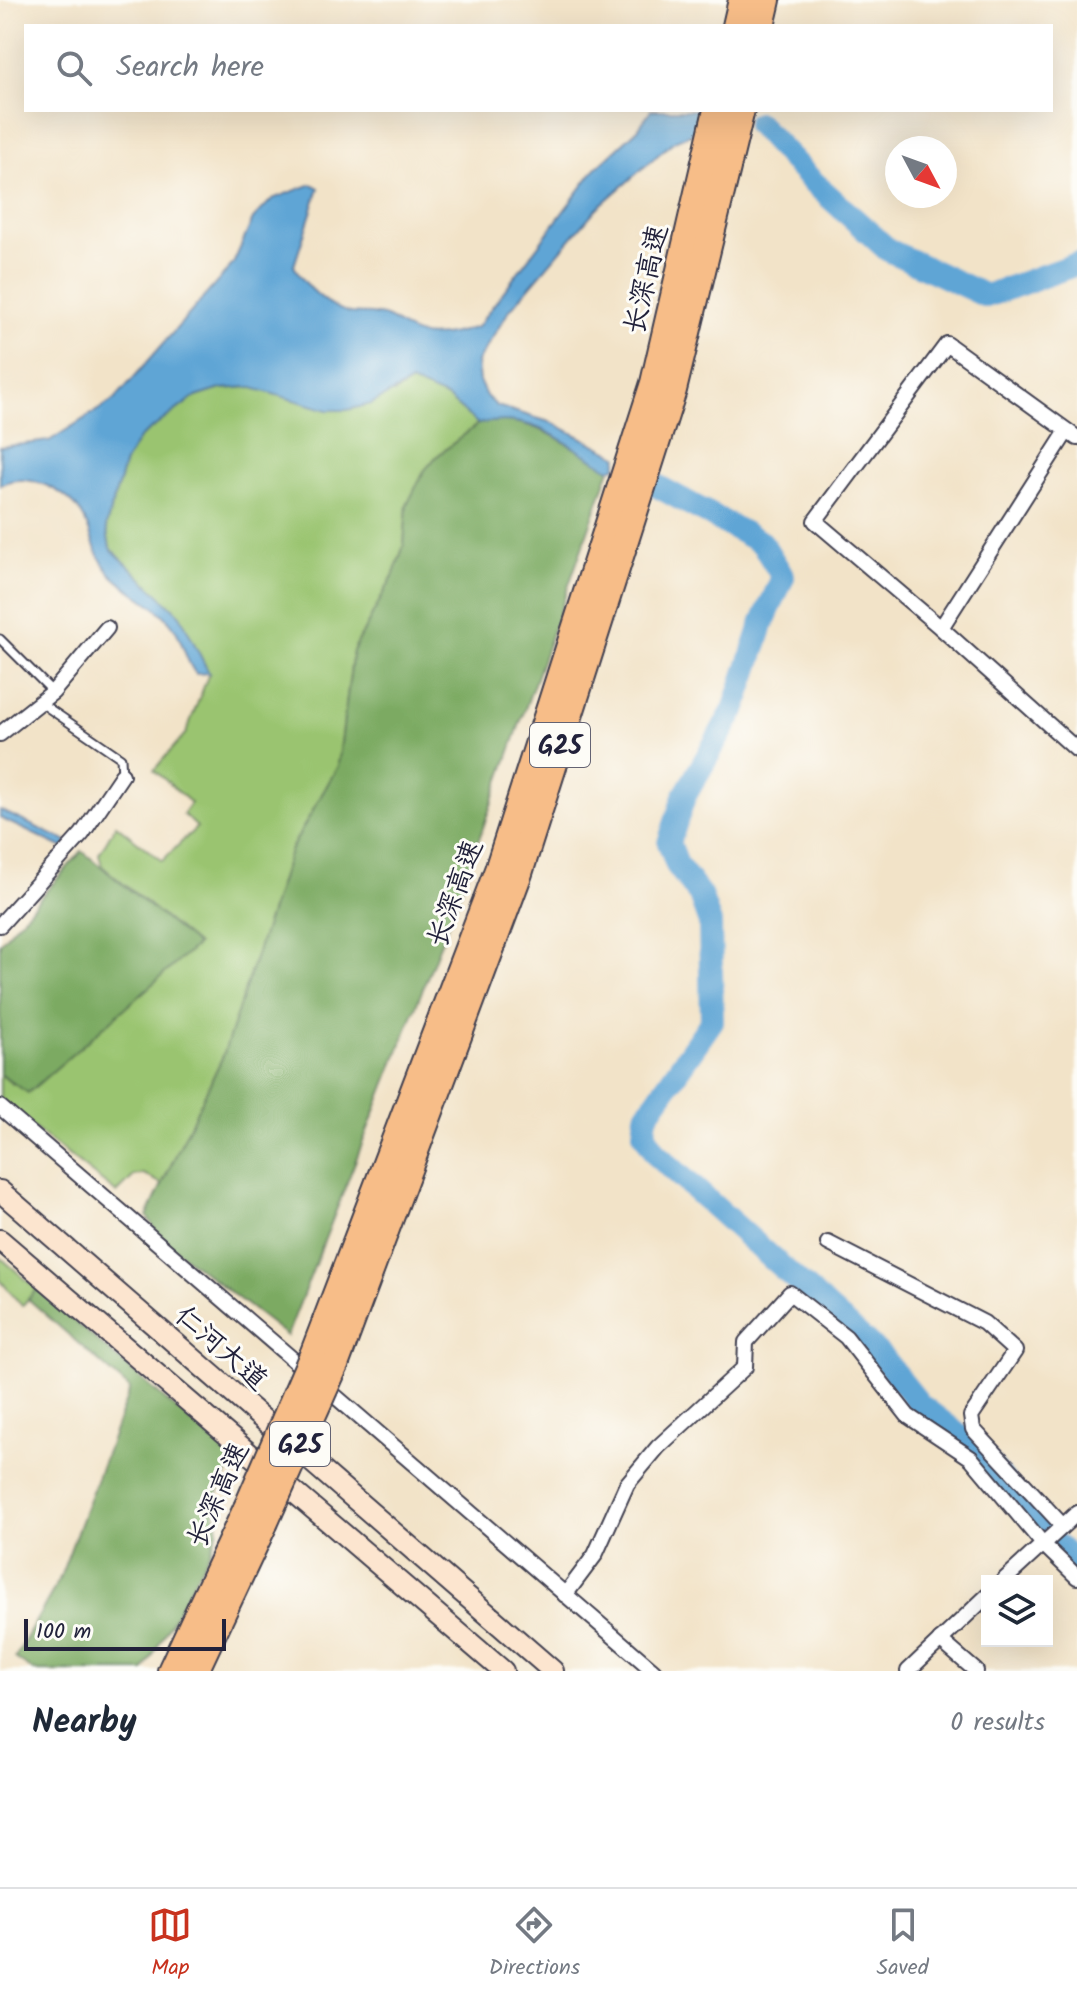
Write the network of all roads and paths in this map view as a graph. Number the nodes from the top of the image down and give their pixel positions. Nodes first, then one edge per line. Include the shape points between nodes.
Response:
1 (742, 0) edge
2 (767, 0) edge
3 (736, 24) edge
4 (761, 24) edge
5 (717, 112) edge
6 (741, 112) edge
7 (1072, 435) edge
8 (107, 628) dead end
9 (941, 628) junction
10 (0, 639) edge
11 (53, 692) junction
12 (41, 703) junction
13 (0, 734) edge
14 (1077, 750) edge
15 (122, 775) joint
16 (0, 925) edge
17 (0, 1107) edge
18 (0, 1191) edge
19 (0, 1240) edge
20 (828, 1243) dead end
21 (324, 1360) junction
22 (1077, 1513) edge
23 (256, 1516) junction
24 (1060, 1527) junction
25 (1045, 1542) junction
26 (1009, 1575) edge
27 (1077, 1577) edge
28 (565, 1595) junction
29 (981, 1602) edge
30 (940, 1640) junction
31 (171, 1671) edge
32 (195, 1671) edge
33 (503, 1671) edge
34 (553, 1671) edge
35 (654, 1671) edge
36 (908, 1671) edge
37 (976, 1671) edge

1 - 3 highway
2 - 4 highway
5 - 21 highway, 长深高速 / G25 via 654,383 498,870
6 - 21 highway, 长深高速 / G25 via 673,390 524,858
7 - 9 street
7 - 9 street via 947,344 815,521
8 - 11 street
9 - 14 street
10 - 11 lane
11 - 12 street
12 - 13 street
12 - 15 lane via 121,758
15 - 16 street via 82,834
17 - 28 street
18 - 34 main road, 仁河大道
19 - 33 main road
20 - 24 street via 984,1323 1015,1351 971,1416 973,1429
21 - 23 highway, 长深高速 / G25, bridge
22 - 24 street
23 - 31 highway, 长深高速 / G25
23 - 32 highway, 长深高速 / G25
24 - 25 street
25 - 26 street
25 - 27 street
25 - 28 street via 971,1458 908,1416 846,1337 790,1293 746,1342 745,1367 658,1447 627,1484 595,1555
28 - 35 street
29 - 30 street
30 - 36 street
30 - 37 street

